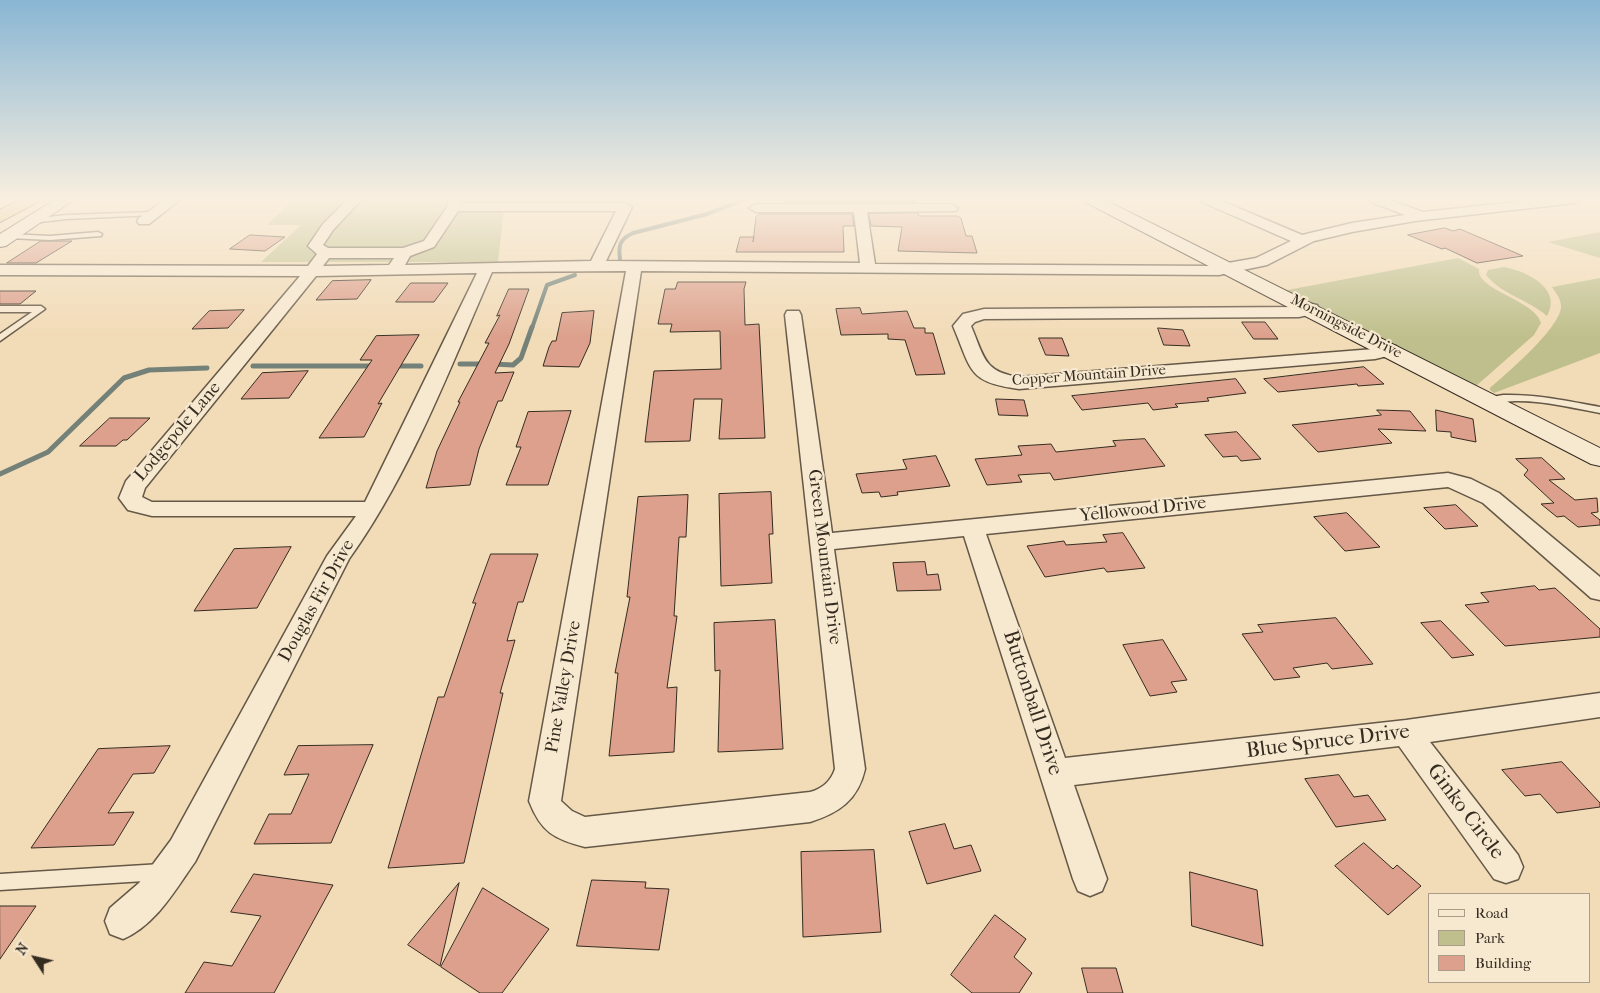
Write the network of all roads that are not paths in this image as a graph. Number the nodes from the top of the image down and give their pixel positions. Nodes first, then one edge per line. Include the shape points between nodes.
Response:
1 (315, 245) edge
2 (425, 245) edge
3 (607, 245) edge
4 (865, 245) edge
5 (1183, 245) edge
6 (1292, 245) edge
7 (325, 253) junction
8 (405, 253) junction
9 (596, 266) junction
10 (487, 267) junction
11 (634, 267) junction
12 (868, 267) junction
13 (394, 269) junction
14 (0, 270) edge
15 (1232, 270) junction
16 (312, 271) junction
17 (0, 309) edge
18 (1311, 310) junction
19 (793, 315) dead end
20 (0, 338) edge
21 (1390, 350) junction
22 (1489, 400) junction
23 (1600, 410) edge
24 (1600, 458) edge
25 (372, 509) junction
26 (972, 528) junction
27 (822, 542) junction
28 (1600, 591) edge
29 (1600, 705) edge
30 (1406, 733) junction
31 (1056, 773) junction
32 (837, 794) joint
33 (1506, 867) dead end
34 (170, 871) junction
35 (1090, 879) dead end
36 (0, 882) edge
37 (123, 921) dead end

1 - 7 street
2 - 8 street
3 - 9 street
4 - 12 street
5 - 15 street, Morningside Drive
6 - 15 street via 1268,259
7 - 8 street
7 - 16 street
8 - 13 street
9 - 10 street
9 - 11 street
10 - 13 street
10 - 25 street, Douglas Fir Drive
11 - 12 street
11 - 32 street, Pine Valley Drive via 545,801 548,811 570,828 585,832 810,807 824,804
12 - 15 street
13 - 16 street
14 - 16 street
15 - 18 street, Morningside Drive
16 - 25 street, Lodgepole Lane via 134,486 130,498 136,506 152,509
17 - 20 lane via 41,309
18 - 21 street, Morningside Drive
18 - 21 street, Copper Mountain Drive via 984,314 969,318 962,326 981,370 997,380 1019,383 1375,354
19 - 27 street, Green Mountain Drive
21 - 22 street, Morningside Drive
22 - 23 lane via 1542,399
22 - 24 street, Morningside Drive
25 - 34 street, Douglas Fir Drive via 339,556
26 - 27 street, Yellowood Drive
26 - 28 street, Yellowood Drive via 1435,480 1463,484 1491,498
26 - 31 street, Buttonball Drive
27 - 32 street, Green Mountain Drive via 850,770 848,782
29 - 30 street, Blue Spruce Drive
30 - 31 street, Blue Spruce Drive
30 - 33 street, Ginko Circle
31 - 35 street, Buttonball Drive
34 - 36 lane
34 - 37 street, Douglas Fir Drive via 151,895

